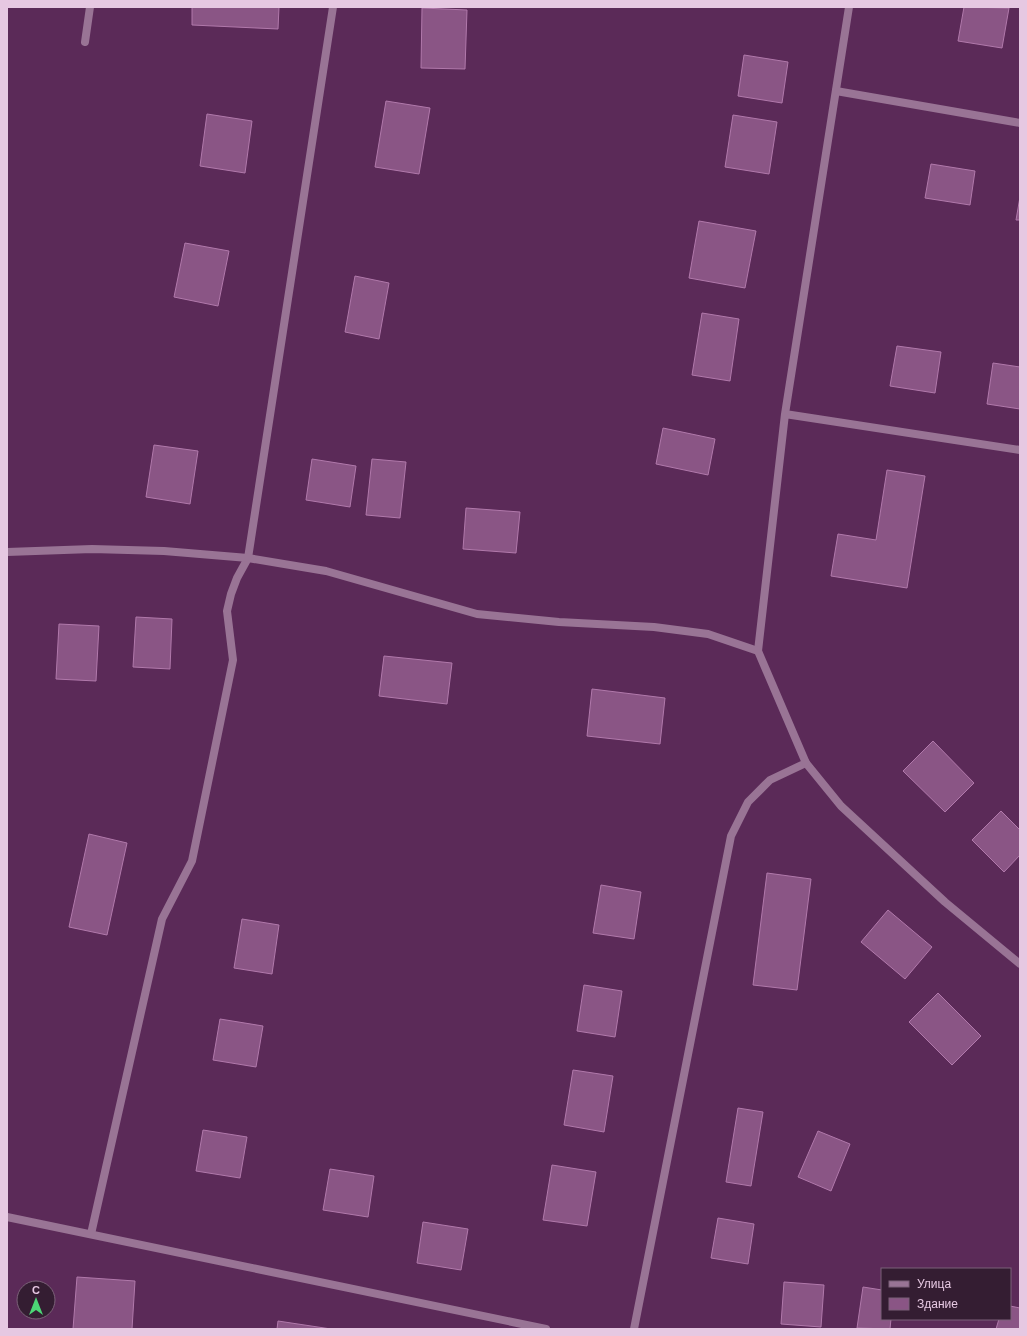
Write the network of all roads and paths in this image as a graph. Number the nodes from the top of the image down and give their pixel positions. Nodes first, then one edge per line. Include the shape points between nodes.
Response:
1 (90, 7) edge
2 (333, 7) edge
3 (849, 7) edge
4 (85, 42) dead end
5 (836, 91) junction
6 (1020, 123) edge
7 (785, 414) junction
8 (1020, 450) edge
9 (7, 552) edge
10 (248, 558) junction
11 (758, 651) junction
12 (806, 763) junction
13 (1020, 964) edge
14 (7, 1217) edge
15 (91, 1234) junction
16 (546, 1329) edge
17 (634, 1329) edge

1 - 4 street
2 - 10 street
3 - 5 street
5 - 6 street
5 - 7 street
7 - 8 street
7 - 11 street
9 - 10 street via 92,549 164,551
10 - 11 street via 326,571 477,614 654,627 708,634
10 - 15 street via 237,578 227,611 233,660 192,861 162,919
11 - 12 street
12 - 13 street via 840,806 945,902
12 - 17 street via 770,780 748,802 731,836
14 - 15 street
15 - 16 street

